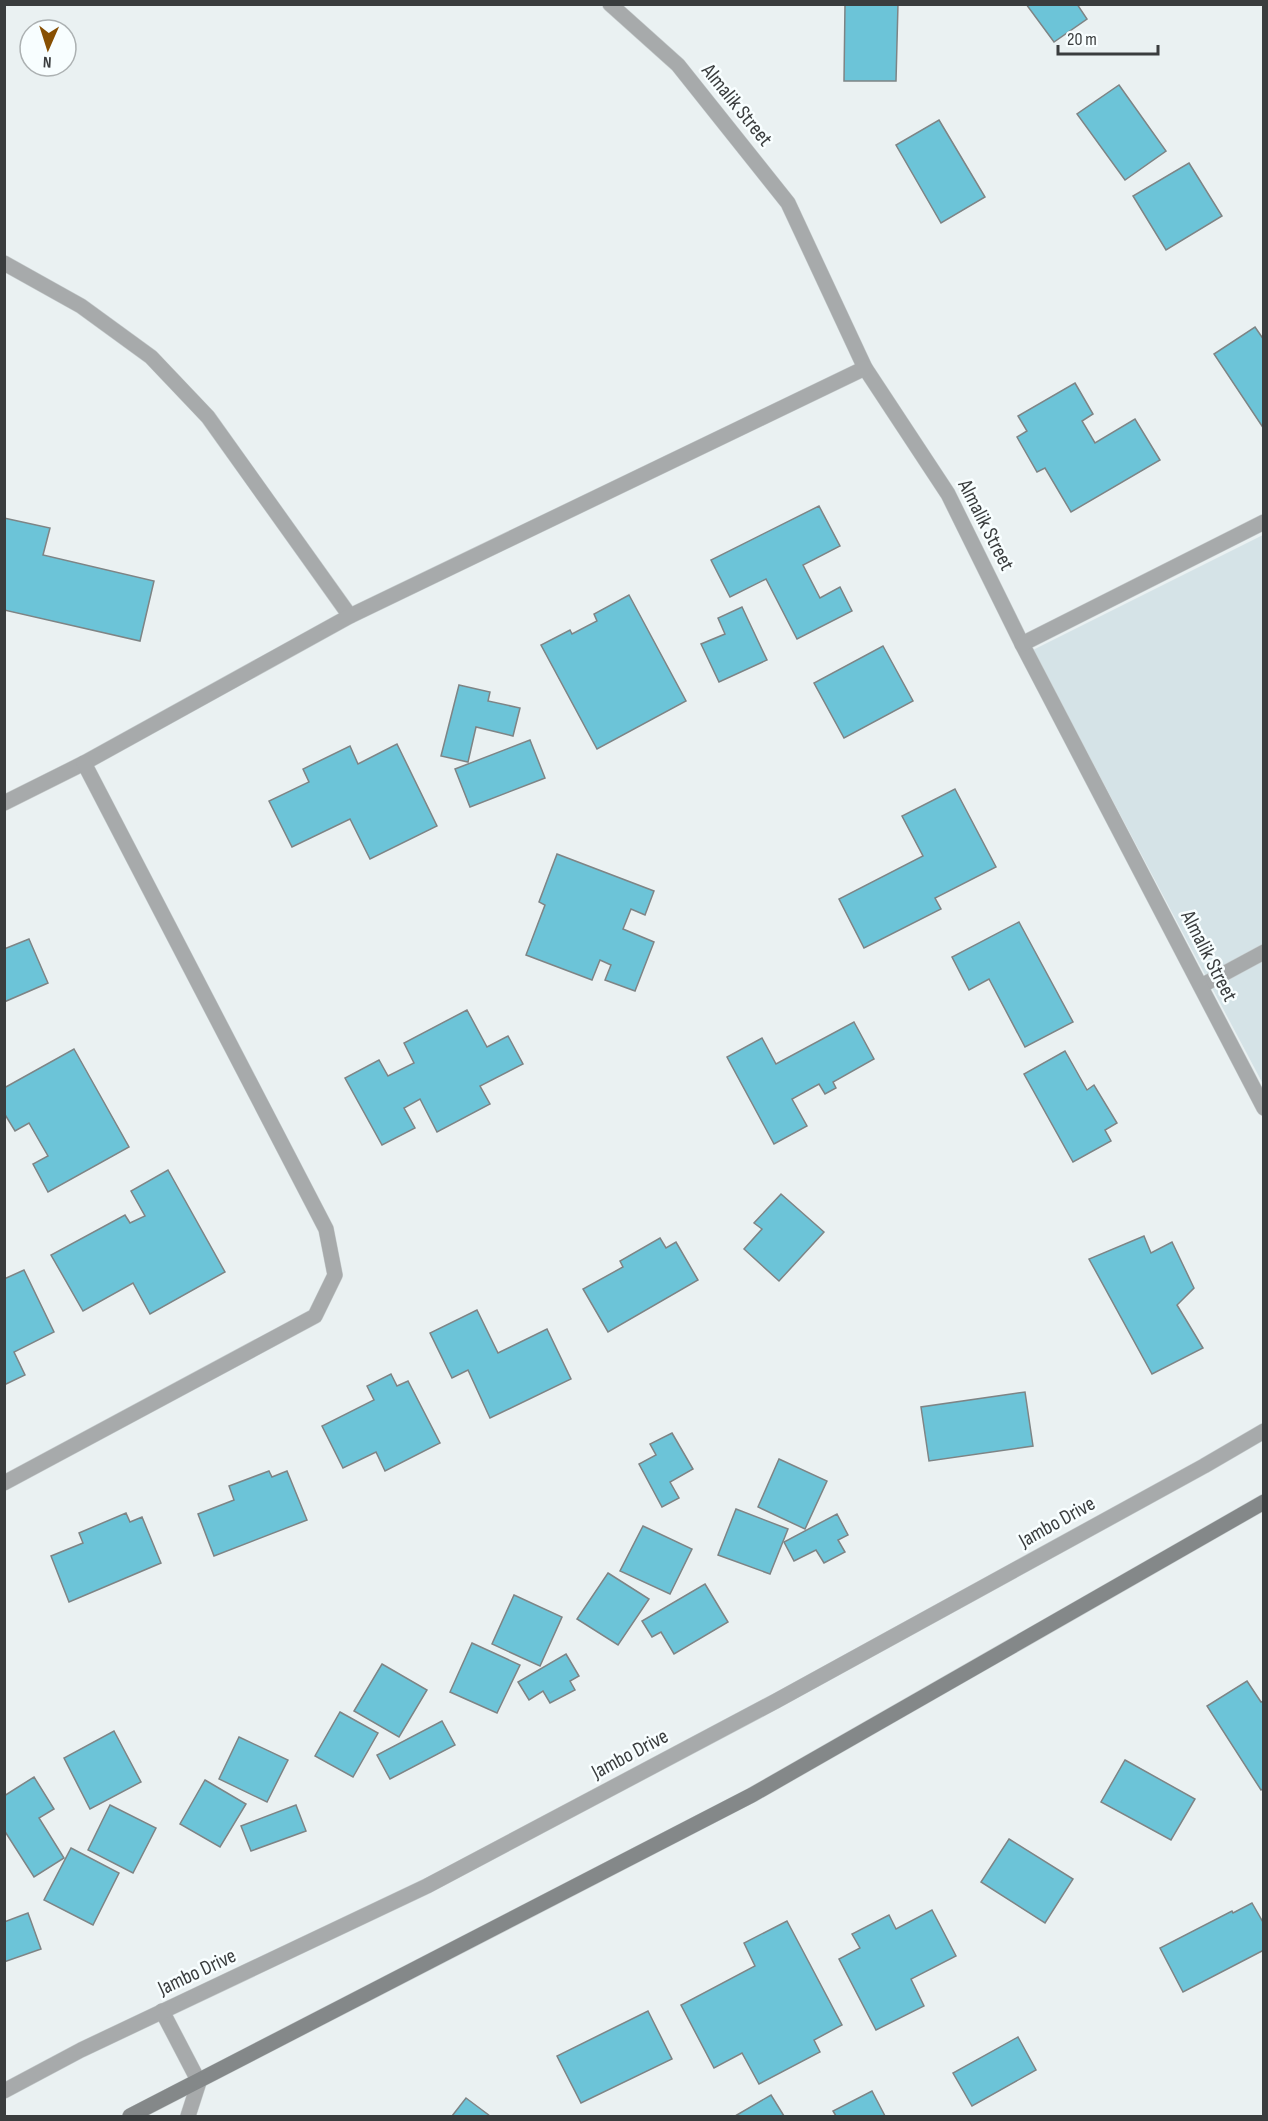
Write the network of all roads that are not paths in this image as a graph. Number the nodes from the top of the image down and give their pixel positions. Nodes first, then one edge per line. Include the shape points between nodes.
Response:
1 (610, 4) edge
2 (4, 263) edge
3 (865, 368) junction
4 (1263, 522) edge
5 (350, 616) junction
6 (1022, 644) junction
7 (84, 763) junction
8 (4, 803) edge
9 (1263, 952) edge
10 (1201, 986) junction
11 (1263, 1108) edge
12 (1263, 1431) edge
13 (4, 1482) edge
14 (1263, 1502) edge
15 (162, 2012) junction
16 (199, 2082) junction
17 (4, 2091) edge
18 (130, 2116) edge
19 (188, 2116) edge

1 - 3 street, Almalik Street via 678,65 788,203
2 - 5 street via 81,306 151,357 208,417
3 - 5 street
3 - 6 street, Almalik Street via 948,494
4 - 6 street
5 - 7 street
6 - 10 street, Almalik Street
7 - 8 street
7 - 13 street via 326,1229 335,1275 315,1316
9 - 10 street
10 - 11 street, Almalik Street
12 - 15 street, Jambo Drive via 776,1701 427,1886
14 - 16 main road via 752,1795
15 - 16 street
15 - 17 street, Jambo Drive
16 - 18 main road
16 - 19 street

